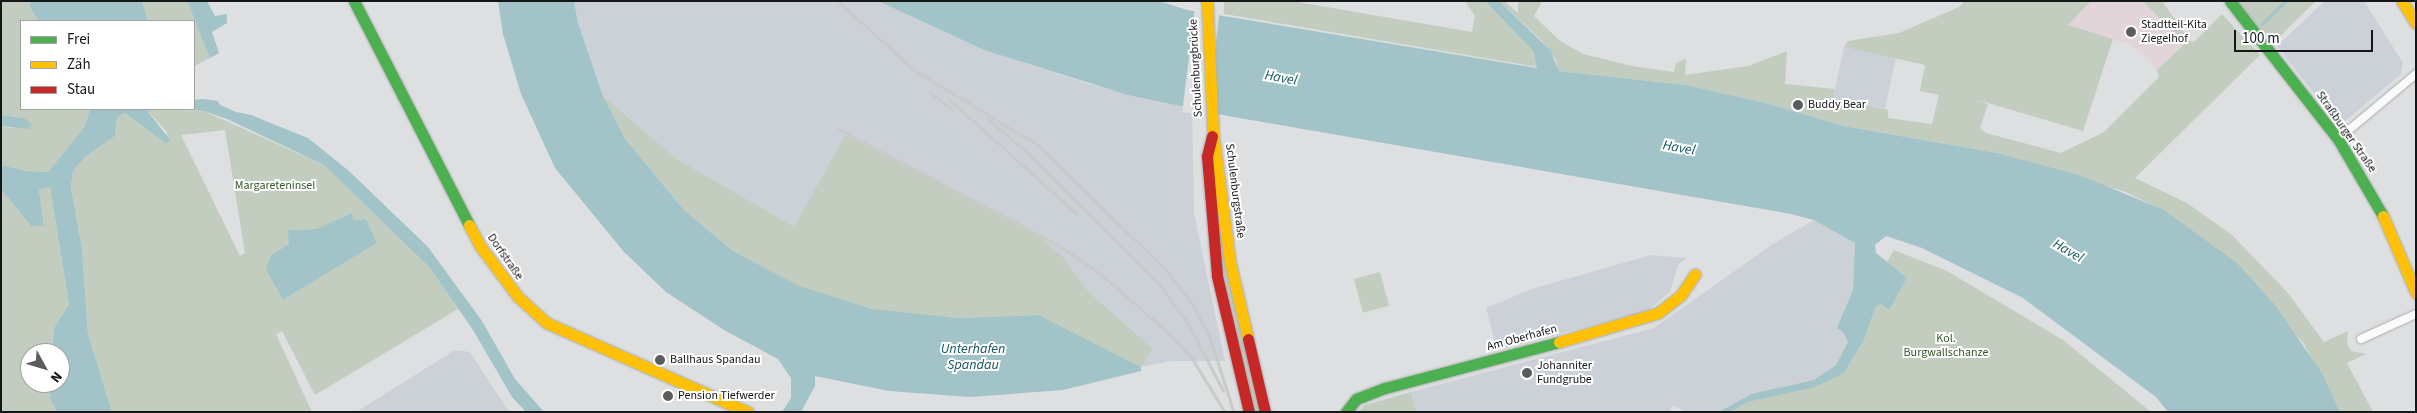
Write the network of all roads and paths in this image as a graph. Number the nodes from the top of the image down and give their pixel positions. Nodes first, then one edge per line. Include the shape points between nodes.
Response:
1 (354, 1) edge
2 (1207, 1) edge
3 (2230, 1) edge
4 (2402, 1) edge
5 (2416, 23) edge
6 (2416, 74) edge
7 (1213, 133) junction
8 (2338, 139) junction
9 (1695, 274) dead end
10 (2416, 293) edge
11 (2416, 314) edge
12 (2361, 339) dead end
13 (748, 412) edge
14 (1249, 412) edge
15 (1265, 412) edge
16 (1346, 412) edge

1 - 13 street, Dorfstraße via 472,233 511,290 547,323
2 - 7 street, Schulenburgbrücke
3 - 8 street, Straßburger Straße
4 - 5 street
6 - 8 street
7 - 14 street, Schulenburgstraße via 1207,156 1217,276
7 - 15 street, Schulenburgstraße via 1230,262
8 - 10 street, Straßburger Straße via 2380,207
9 - 16 street, Am Oberhafen via 1681,295 1658,313 1639,322 1385,388 1356,399
11 - 12 street

